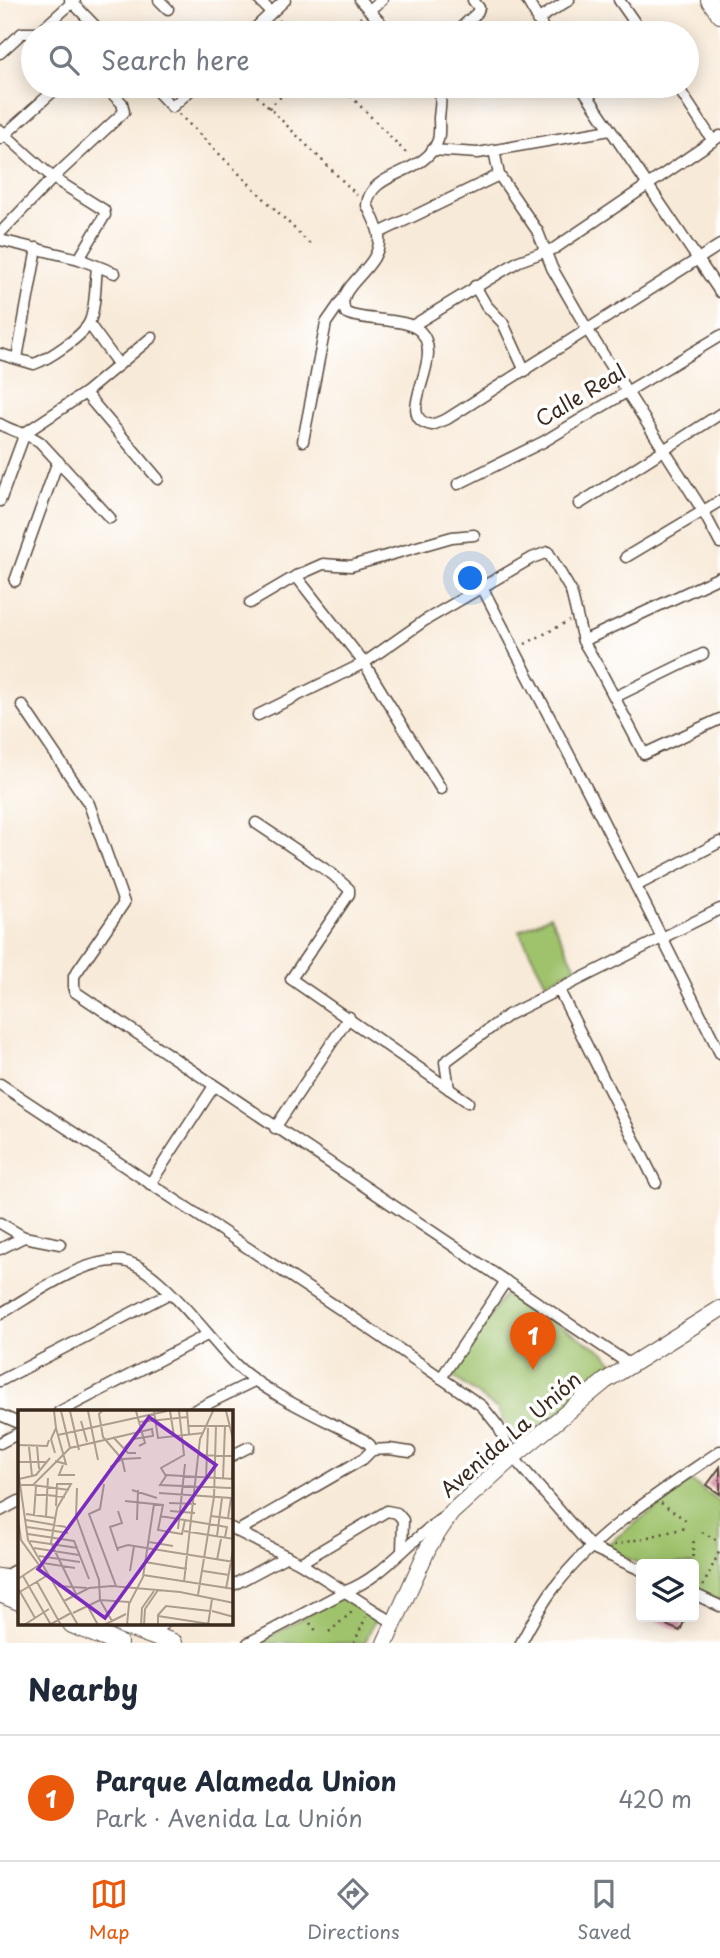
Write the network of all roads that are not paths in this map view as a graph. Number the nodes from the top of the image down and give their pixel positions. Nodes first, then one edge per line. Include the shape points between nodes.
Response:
1 (159, 0) edge
2 (259, 0) edge
3 (285, 0) edge
4 (360, 0) edge
5 (382, 0) edge
6 (473, 0) edge
7 (527, 0) edge
8 (569, 0) edge
9 (620, 0) edge
10 (709, 0) edge
11 (72, 1) edge
12 (168, 9) dead end
13 (369, 10) junction
14 (271, 12) junction
15 (720, 15) edge
16 (537, 20) joint
17 (50, 21) edge
18 (91, 21) edge
19 (262, 21) edge
20 (379, 21) edge
21 (468, 21) edge
22 (634, 21) edge
23 (21, 34) edge
24 (0, 53) edge
25 (45, 98) edge
26 (116, 98) edge
27 (163, 98) edge
28 (182, 98) edge
29 (438, 98) edge
30 (589, 98) edge
31 (686, 98) edge
32 (610, 130) junction
33 (1, 135) edge
34 (717, 138) edge
35 (432, 150) junction
36 (494, 150) junction
37 (499, 175) junction
38 (53, 178) junction
39 (648, 186) junction
40 (0, 233) edge
41 (380, 233) junction
42 (0, 240) edge
43 (720, 245) edge
44 (37, 248) junction
45 (547, 252) junction
46 (79, 259) junction
47 (698, 260) junction
48 (97, 267) junction
49 (115, 273) dead end
50 (475, 286) junction
51 (720, 292) edge
52 (342, 300) junction
53 (89, 324) junction
54 (412, 326) junction
55 (587, 329) junction
56 (720, 336) edge
57 (152, 337) dead end
58 (0, 354) edge
59 (17, 358) junction
60 (119, 365) junction
61 (525, 371) junction
62 (626, 391) junction
63 (85, 393) junction
64 (720, 414) edge
65 (0, 424) edge
66 (25, 433) junction
67 (303, 440) dead end
68 (664, 450) junction
69 (58, 461) junction
70 (158, 479) dead end
71 (458, 484) dead end
72 (0, 501) edge
73 (720, 501) edge
74 (579, 504) dead end
75 (703, 511) junction
76 (110, 518) dead end
77 (474, 535) dead end
78 (720, 544) edge
79 (626, 557) dead end
80 (296, 576) junction
81 (720, 577) edge
82 (15, 581) dead end
83 (482, 587) junction
84 (250, 603) dead end
85 (583, 641) junction
86 (703, 654) dead end
87 (364, 663) junction
88 (615, 697) junction
89 (22, 705) dead end
90 (258, 715) dead end
91 (720, 719) edge
92 (441, 789) dead end
93 (256, 823) dead end
94 (720, 842) edge
95 (636, 886) junction
96 (720, 909) edge
97 (663, 938) junction
98 (559, 990) junction
99 (349, 1017) junction
100 (719, 1047) edge
101 (0, 1084) edge
102 (214, 1086) junction
103 (449, 1089) junction
104 (468, 1102) dead end
105 (275, 1128) junction
106 (656, 1183) dead end
107 (150, 1184) junction
108 (0, 1223) edge
109 (24, 1237) junction
110 (60, 1244) dead end
111 (0, 1249) edge
112 (506, 1281) junction
113 (170, 1293) junction
114 (720, 1309) edge
115 (0, 1314) edge
116 (207, 1335) junction
117 (629, 1364) junction
118 (440, 1378) junction
119 (0, 1381) edge
120 (254, 1381) junction
121 (62, 1410) edge
122 (195, 1410) edge
123 (0, 1415) edge
124 (18, 1423) edge
125 (18, 1434) edge
126 (0, 1443) edge
127 (249, 1447) dead end
128 (372, 1450) junction
129 (720, 1451) edge
130 (410, 1452) dead end
131 (233, 1455) edge
132 (513, 1457) junction
133 (18, 1502) edge
134 (0, 1511) edge
135 (451, 1513) junction
136 (234, 1529) edge
137 (591, 1547) junction
138 (401, 1551) junction
139 (287, 1556) junction
140 (300, 1563) junction
141 (636, 1568) edge
142 (18, 1569) edge
143 (0, 1578) edge
144 (18, 1585) edge
145 (233, 1586) edge
146 (346, 1591) junction
147 (699, 1592) edge
148 (0, 1593) edge
149 (18, 1601) edge
150 (720, 1606) edge
151 (394, 1623) junction
152 (75, 1626) edge
153 (127, 1626) edge
154 (160, 1626) edge
155 (147, 1633) junction
156 (94, 1639) edge
157 (118, 1643) edge
158 (173, 1643) edge
159 (248, 1643) edge
160 (385, 1643) edge
161 (521, 1643) edge

1 - 12 street
2 - 14 street
3 - 14 street
4 - 13 street
5 - 13 street
6 - 21 street via 479,8
7 - 16 street
8 - 16 street
9 - 22 street
10 - 15 main road
11 - 17 street
11 - 18 street
13 - 20 street
14 - 19 street
23 - 24 street
25 - 33 street
26 - 38 street via 124,112
27 - 28 street via 172,107
29 - 35 street via 438,139
30 - 32 street
31 - 34 street
32 - 36 street
32 - 39 street
33 - 38 street
34 - 39 street
35 - 36 street
35 - 41 street via 417,165 376,186 368,198
36 - 37 street
37 - 41 street
37 - 45 street
38 - 40 street
38 - 46 street via 104,210
39 - 45 street
39 - 47 street
41 - 52 street via 375,259
42 - 44 street
43 - 47 street
44 - 46 street
44 - 59 street
45 - 50 street via 519,261
45 - 55 street
46 - 48 street
47 - 51 street
47 - 55 street
48 - 49 street
48 - 53 street
50 - 54 street
50 - 61 street via 503,323
52 - 54 street via 346,313 355,317
52 - 67 street via 326,323
53 - 59 street via 43,360 34,364
53 - 60 street
54 - 61 street via 421,332 429,354 415,412 426,424 447,419
55 - 61 street
55 - 62 street
56 - 62 street, Calle Real
57 - 60 street
58 - 59 street
60 - 63 street
62 - 68 street
62 - 71 street, Calle Real via 543,442
63 - 66 street
63 - 70 street
64 - 68 street
65 - 66 street
66 - 69 street
66 - 72 street
68 - 74 street
68 - 75 street
69 - 76 street
69 - 82 street
73 - 75 street
75 - 78 street
75 - 79 street
77 - 80 street via 351,566 323,564
80 - 84 street
80 - 87 street
81 - 85 street
83 - 85 street via 548,552 571,591
83 - 87 street via 404,633
83 - 95 street
85 - 88 street
86 - 88 street
87 - 90 street
87 - 92 street
88 - 91 street via 644,754
89 - 102 street via 89,804 124,903 74,976 74,991
93 - 99 street via 348,886 349,894 290,979
94 - 95 street
95 - 97 street
96 - 97 street
97 - 98 street
97 - 100 street
98 - 103 street via 508,1015 447,1059
98 - 106 street
99 - 103 street
99 - 105 street
101 - 107 street
102 - 105 street
102 - 107 street
103 - 104 street
105 - 112 street
107 - 118 street
108 - 109 street
109 - 110 street
109 - 111 street
112 - 117 street
112 - 118 street
113 - 115 street via 145,1270 125,1261 110,1261 80,1269
113 - 116 street
113 - 119 street
114 - 117 main road, Avenida La Unión
116 - 120 street
116 - 121 street
117 - 132 main road, Avenida La Unión
118 - 132 street via 487,1412
120 - 122 street
120 - 128 street via 364,1440
123 - 124 street
125 - 126 street
127 - 131 street
128 - 130 street
128 - 136 street
129 - 137 street
132 - 135 main road, Avenida La Unión
132 - 137 street
133 - 134 street
135 - 138 street
135 - 151 main road, Avenida La Unión via 429,1546
136 - 139 street
137 - 141 street
137 - 161 street via 555,1586
138 - 140 street via 403,1520 387,1511
138 - 146 street via 363,1585
139 - 140 street
139 - 145 street
140 - 146 street
142 - 143 street
143 - 144 main road
146 - 151 street
146 - 159 street
147 - 150 street
148 - 149 main road
151 - 160 main road, Avenida La Unión
152 - 156 main road
153 - 155 main road
154 - 155 street
155 - 158 main road
156 - 157 main road

